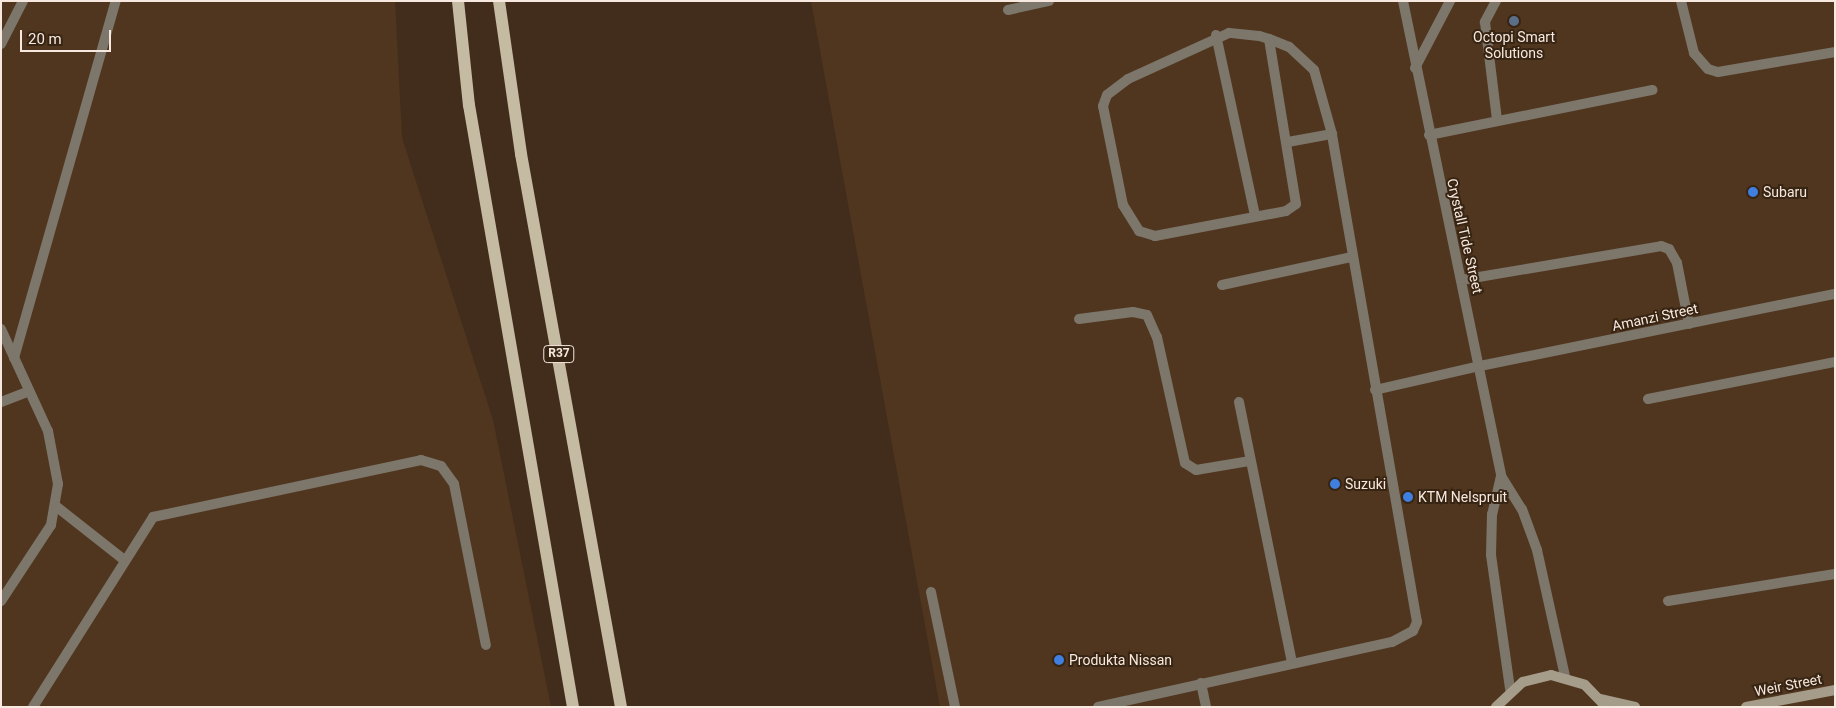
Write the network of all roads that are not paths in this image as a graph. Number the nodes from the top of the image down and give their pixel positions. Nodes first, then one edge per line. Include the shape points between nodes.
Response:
1 (23, 1) edge
2 (116, 1) edge
3 (458, 1) edge
4 (499, 1) edge
5 (1049, 1) edge
6 (1403, 1) edge
7 (1450, 1) edge
8 (1496, 1) edge
9 (1681, 1) edge
10 (1008, 10) dead end
11 (1216, 35) junction
12 (1269, 39) junction
13 (1, 44) edge
14 (1835, 52) edge
15 (1415, 68) junction
16 (1653, 90) dead end
17 (1498, 120) junction
18 (1332, 134) junction
19 (1429, 135) junction
20 (1288, 142) junction
21 (1255, 216) junction
22 (1352, 258) junction
23 (1461, 280) junction
24 (1222, 285) dead end
25 (1835, 294) edge
26 (1079, 320) dead end
27 (1689, 324) junction
28 (1, 329) edge
29 (14, 358) junction
30 (1835, 362) edge
31 (1480, 366) junction
32 (1375, 390) junction
33 (29, 391) junction
34 (1648, 399) dead end
35 (1, 402) edge
36 (1239, 402) dead end
37 (1250, 461) junction
38 (1501, 476) junction
39 (57, 507) junction
40 (123, 559) junction
41 (1835, 574) edge
42 (931, 592) dead end
43 (1, 601) edge
44 (1668, 601) dead end
45 (486, 645) dead end
46 (614, 661) junction
47 (1292, 663) junction
48 (1565, 676) junction
49 (1201, 683) junction
50 (1510, 689) junction
51 (1833, 689) edge
52 (1604, 703) edge
53 (33, 707) edge
54 (573, 707) edge
55 (621, 707) edge
56 (630, 707) edge
57 (955, 707) edge
58 (1098, 707) edge
59 (1206, 707) edge
60 (1496, 707) edge
61 (1635, 707) edge
62 (1746, 707) edge

1 - 13 street
2 - 29 street
3 - 54 main road via 469,105
4 - 46 main road, R37 via 521,154
5 - 10 street
6 - 15 street, Crystall Tide Street
7 - 15 street
8 - 17 street via 1484,22
9 - 14 street via 1694,53 1700,63 1718,72
11 - 12 street via 1244,33
11 - 21 street
11 - 21 street via 1138,72 1107,95 1103,106 1123,205 1139,231 1155,236
12 - 18 street via 1289,47 1314,70
12 - 20 street
15 - 19 street, Crystall Tide Street
16 - 17 street
17 - 19 street
18 - 20 street
18 - 22 street
19 - 23 street, Crystall Tide Street
20 - 21 street via 1296,204 1286,210
22 - 24 street
22 - 32 street
23 - 27 street via 1661,246 1669,249 1677,263
23 - 31 street, Crystall Tide Street
25 - 27 street, Amanzi Street
26 - 37 street via 1133,312 1147,315 1158,337 1185,463 1196,470
27 - 31 street, Amanzi Street
28 - 29 street
29 - 33 street
30 - 34 street
31 - 32 street, Amanzi Street
31 - 38 street, Crystall Tide Street
32 - 47 street via 1417,622 1413,631 1392,642
33 - 35 street
33 - 39 street via 53,446
36 - 37 street
37 - 47 street
38 - 48 street, Crystall Tide Street via 1522,509 1538,550
38 - 50 street, Crystall Tide Street via 1492,514 1491,555
39 - 40 street
39 - 43 street via 44,537
40 - 45 street via 146,524 166,511 406,462 432,461 454,484
40 - 53 street
41 - 44 street
42 - 57 street
46 - 55 main road, R37
46 - 56 main road
47 - 49 street
48 - 50 street via 1536,677
48 - 52 street
49 - 58 street
49 - 59 street
50 - 60 street
51 - 62 street, Weir Street
52 - 61 street

